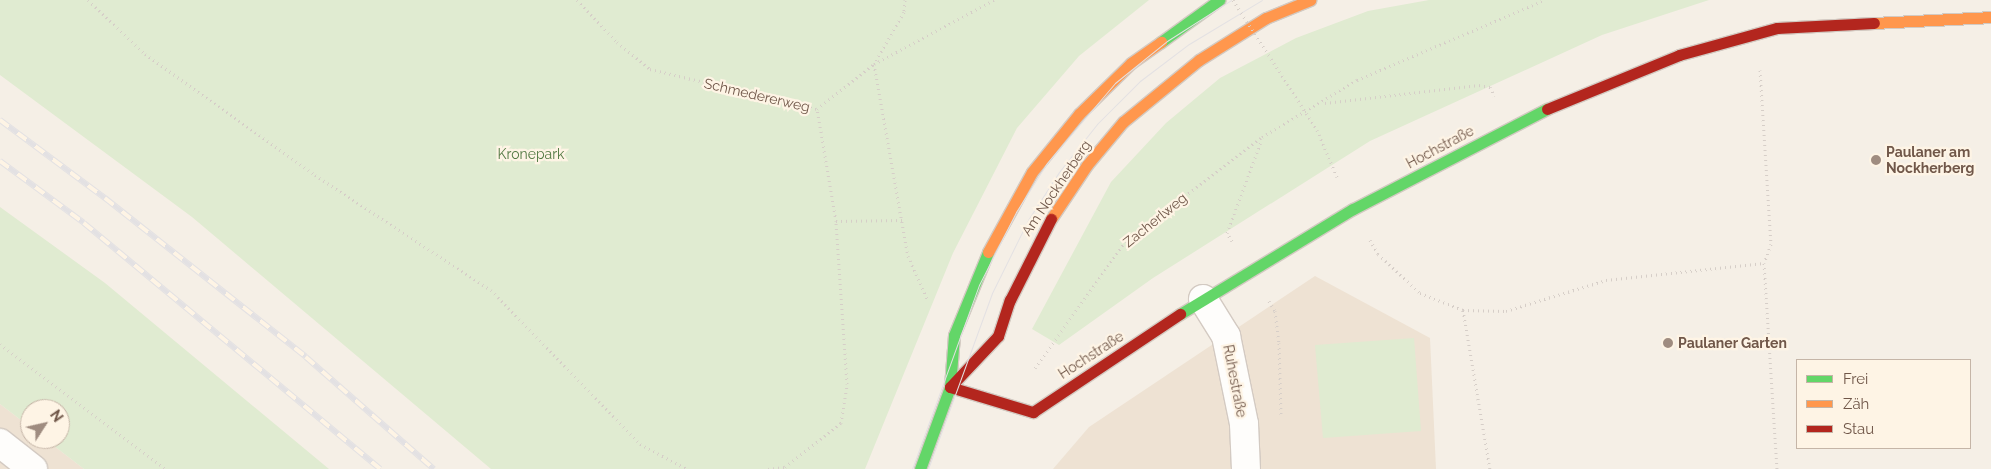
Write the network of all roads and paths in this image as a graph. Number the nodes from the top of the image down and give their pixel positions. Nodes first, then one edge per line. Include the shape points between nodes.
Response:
1 (88, 0) edge
2 (577, 0) edge
3 (905, 0) edge
4 (994, 0) edge
5 (1220, 0) edge
6 (1233, 0) edge
7 (1310, 0) edge
8 (1545, 0) edge
9 (1991, 17) edge
10 (1757, 32) junction
11 (874, 64) junction
12 (1490, 87) dead end
13 (1324, 103) junction
14 (817, 109) junction
15 (1262, 138) junction
16 (1352, 209) junction
17 (903, 220) junction
18 (836, 221) junction
19 (1378, 254) dead end
20 (1764, 263) junction
21 (1250, 270) junction
22 (924, 297) dead end
23 (1203, 299) junction
24 (1463, 310) junction
25 (1275, 311) dead end
26 (0, 344) edge
27 (950, 387) junction
28 (1033, 412) junction
29 (1281, 421) dead end
30 (0, 442) edge
31 (34, 469) edge
32 (166, 469) edge
33 (687, 469) edge
34 (768, 469) edge
35 (920, 469) edge
36 (1246, 469) edge
37 (1490, 469) edge
38 (1777, 469) edge

1 - 33 path via 145,54 315,175 490,290 640,444
2 - 14 path, Schmedererweg via 617,42 650,69
3 - 11 path via 904,12
4 - 11 path, Schmedererweg
5 - 27 street, Am Nockherberg via 1186,20 1124,69 1079,114 1032,172 996,234 967,298 954,334
6 - 16 path, bridge via 1317,130
7 - 27 street, Am Nockherberg via 1266,18 1199,60 1123,122 1087,165 1044,229 1018,282 998,336
8 - 13 path, Zacherlweg via 1357,80
9 - 10 street, Hochstraße
10 - 16 street, Hochstraße via 1679,55 1591,89
10 - 20 path via 1771,244
11 - 14 path, Schmedererweg
11 - 17 path
12 - 13 path, Zacherlweg
13 - 15 path, Zacherlweg
14 - 18 path
15 - 21 path via 1228,233
15 - 28 path, Zacherlweg via 1125,242 1036,363
16 - 21 street, Hochstraße
17 - 18 path
17 - 22 path via 908,256
18 - 34 path via 847,384 841,423 785,467
19 - 24 path via 1420,293
20 - 24 path via 1606,280 1506,311
20 - 38 path
21 - 23 street, Hochstraße
23 - 28 street, Hochstraße
23 - 36 street, Ruhestraße via 1226,336 1244,424
24 - 37 path
25 - 29 path
26 - 32 path
27 - 28 street
27 - 35 street, Am Nockherberg
30 - 31 street

